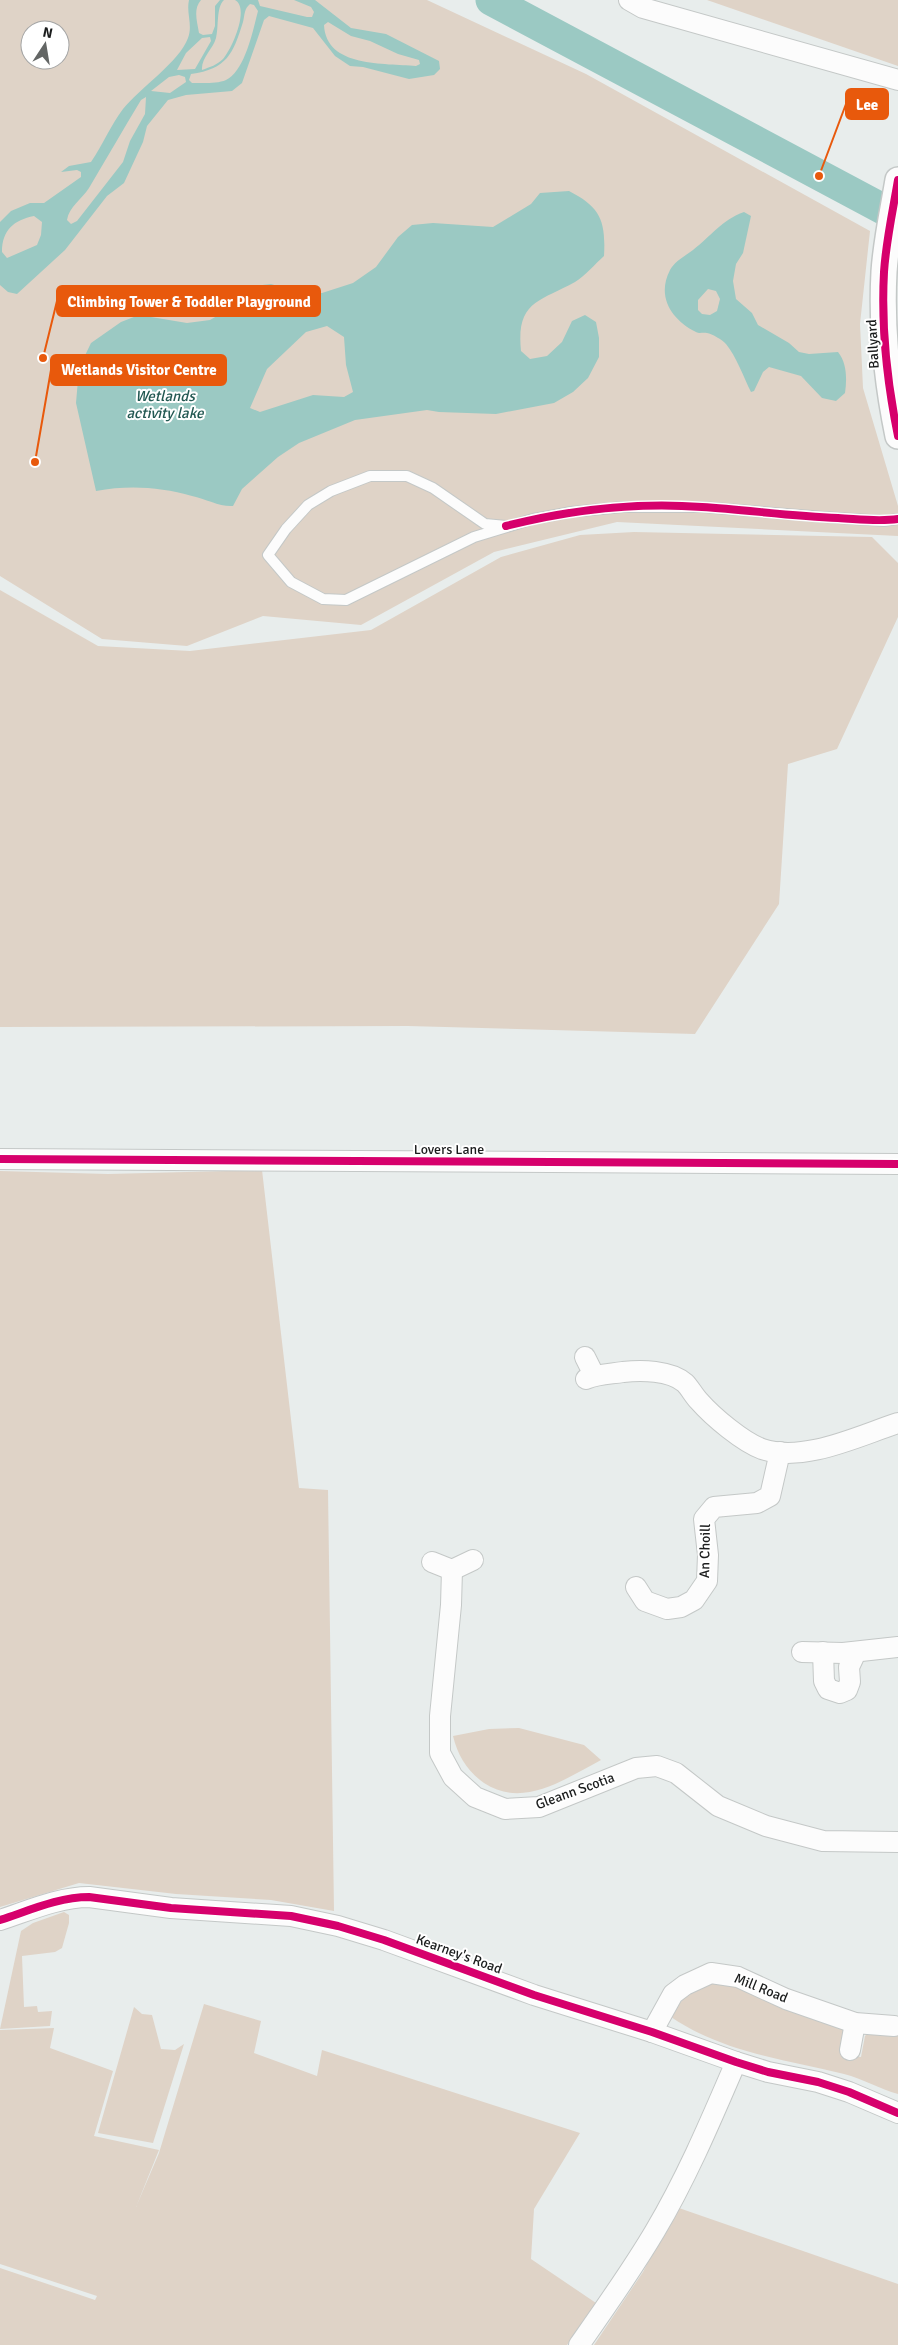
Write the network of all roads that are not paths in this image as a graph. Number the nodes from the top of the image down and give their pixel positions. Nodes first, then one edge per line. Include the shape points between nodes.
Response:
1 (629, 0) edge
2 (898, 80) edge
3 (898, 180) edge
4 (898, 436) edge
5 (898, 519) edge
6 (506, 526) junction
7 (0, 1159) edge
8 (898, 1164) edge
9 (585, 1357) dead end
10 (898, 1423) edge
11 (780, 1452) junction
12 (473, 1560) dead end
13 (432, 1562) dead end
14 (452, 1570) junction
15 (636, 1587) dead end
16 (898, 1647) edge
17 (802, 1652) dead end
18 (823, 1652) junction
19 (856, 1652) junction
20 (898, 1842) edge
21 (0, 1920) edge
22 (856, 2023) junction
23 (894, 2026) dead end
24 (652, 2032) junction
25 (850, 2050) dead end
26 (736, 2062) junction
27 (898, 2113) edge
28 (579, 2345) edge

1 - 2 street via 643,8
3 - 4 street, Ballyard via 884,270 883,319 888,389
5 - 6 lane via 884,521 702,507 622,507 571,512
6 - 6 lane via 474,537 346,600 323,600 291,582 268,555 308,505 331,491 370,476 407,476 433,488 485,524
7 - 8 street, Lovers Lane
9 - 11 street via 590,1377 638,1371 665,1374 684,1382 700,1402 732,1430 762,1449
10 - 11 street via 804,1453
11 - 15 street, An Choill via 770,1496 757,1503 714,1507 704,1519 707,1580 694,1600 681,1607 667,1608 645,1601
12 - 14 street
13 - 14 street
14 - 20 street, Gleann Scotia via 440,1753 453,1777 475,1797 505,1809 539,1806 636,1768 657,1766 676,1773 718,1806 766,1826 823,1841
16 - 19 street
17 - 18 street
18 - 19 street
18 - 19 street via 824,1681 828,1689 840,1693 849,1687 849,1667
21 - 24 street, Kearney's Road via 76,1897 207,1912 291,1916 384,1940
22 - 23 street, Mill Road
22 - 24 street, Mill Road via 786,2000 738,1977 711,1973 673,1994
22 - 25 street
24 - 26 street, Kearney's Road
26 - 27 street, Kearney's Road via 818,2082
26 - 28 street via 704,2136 656,2230

